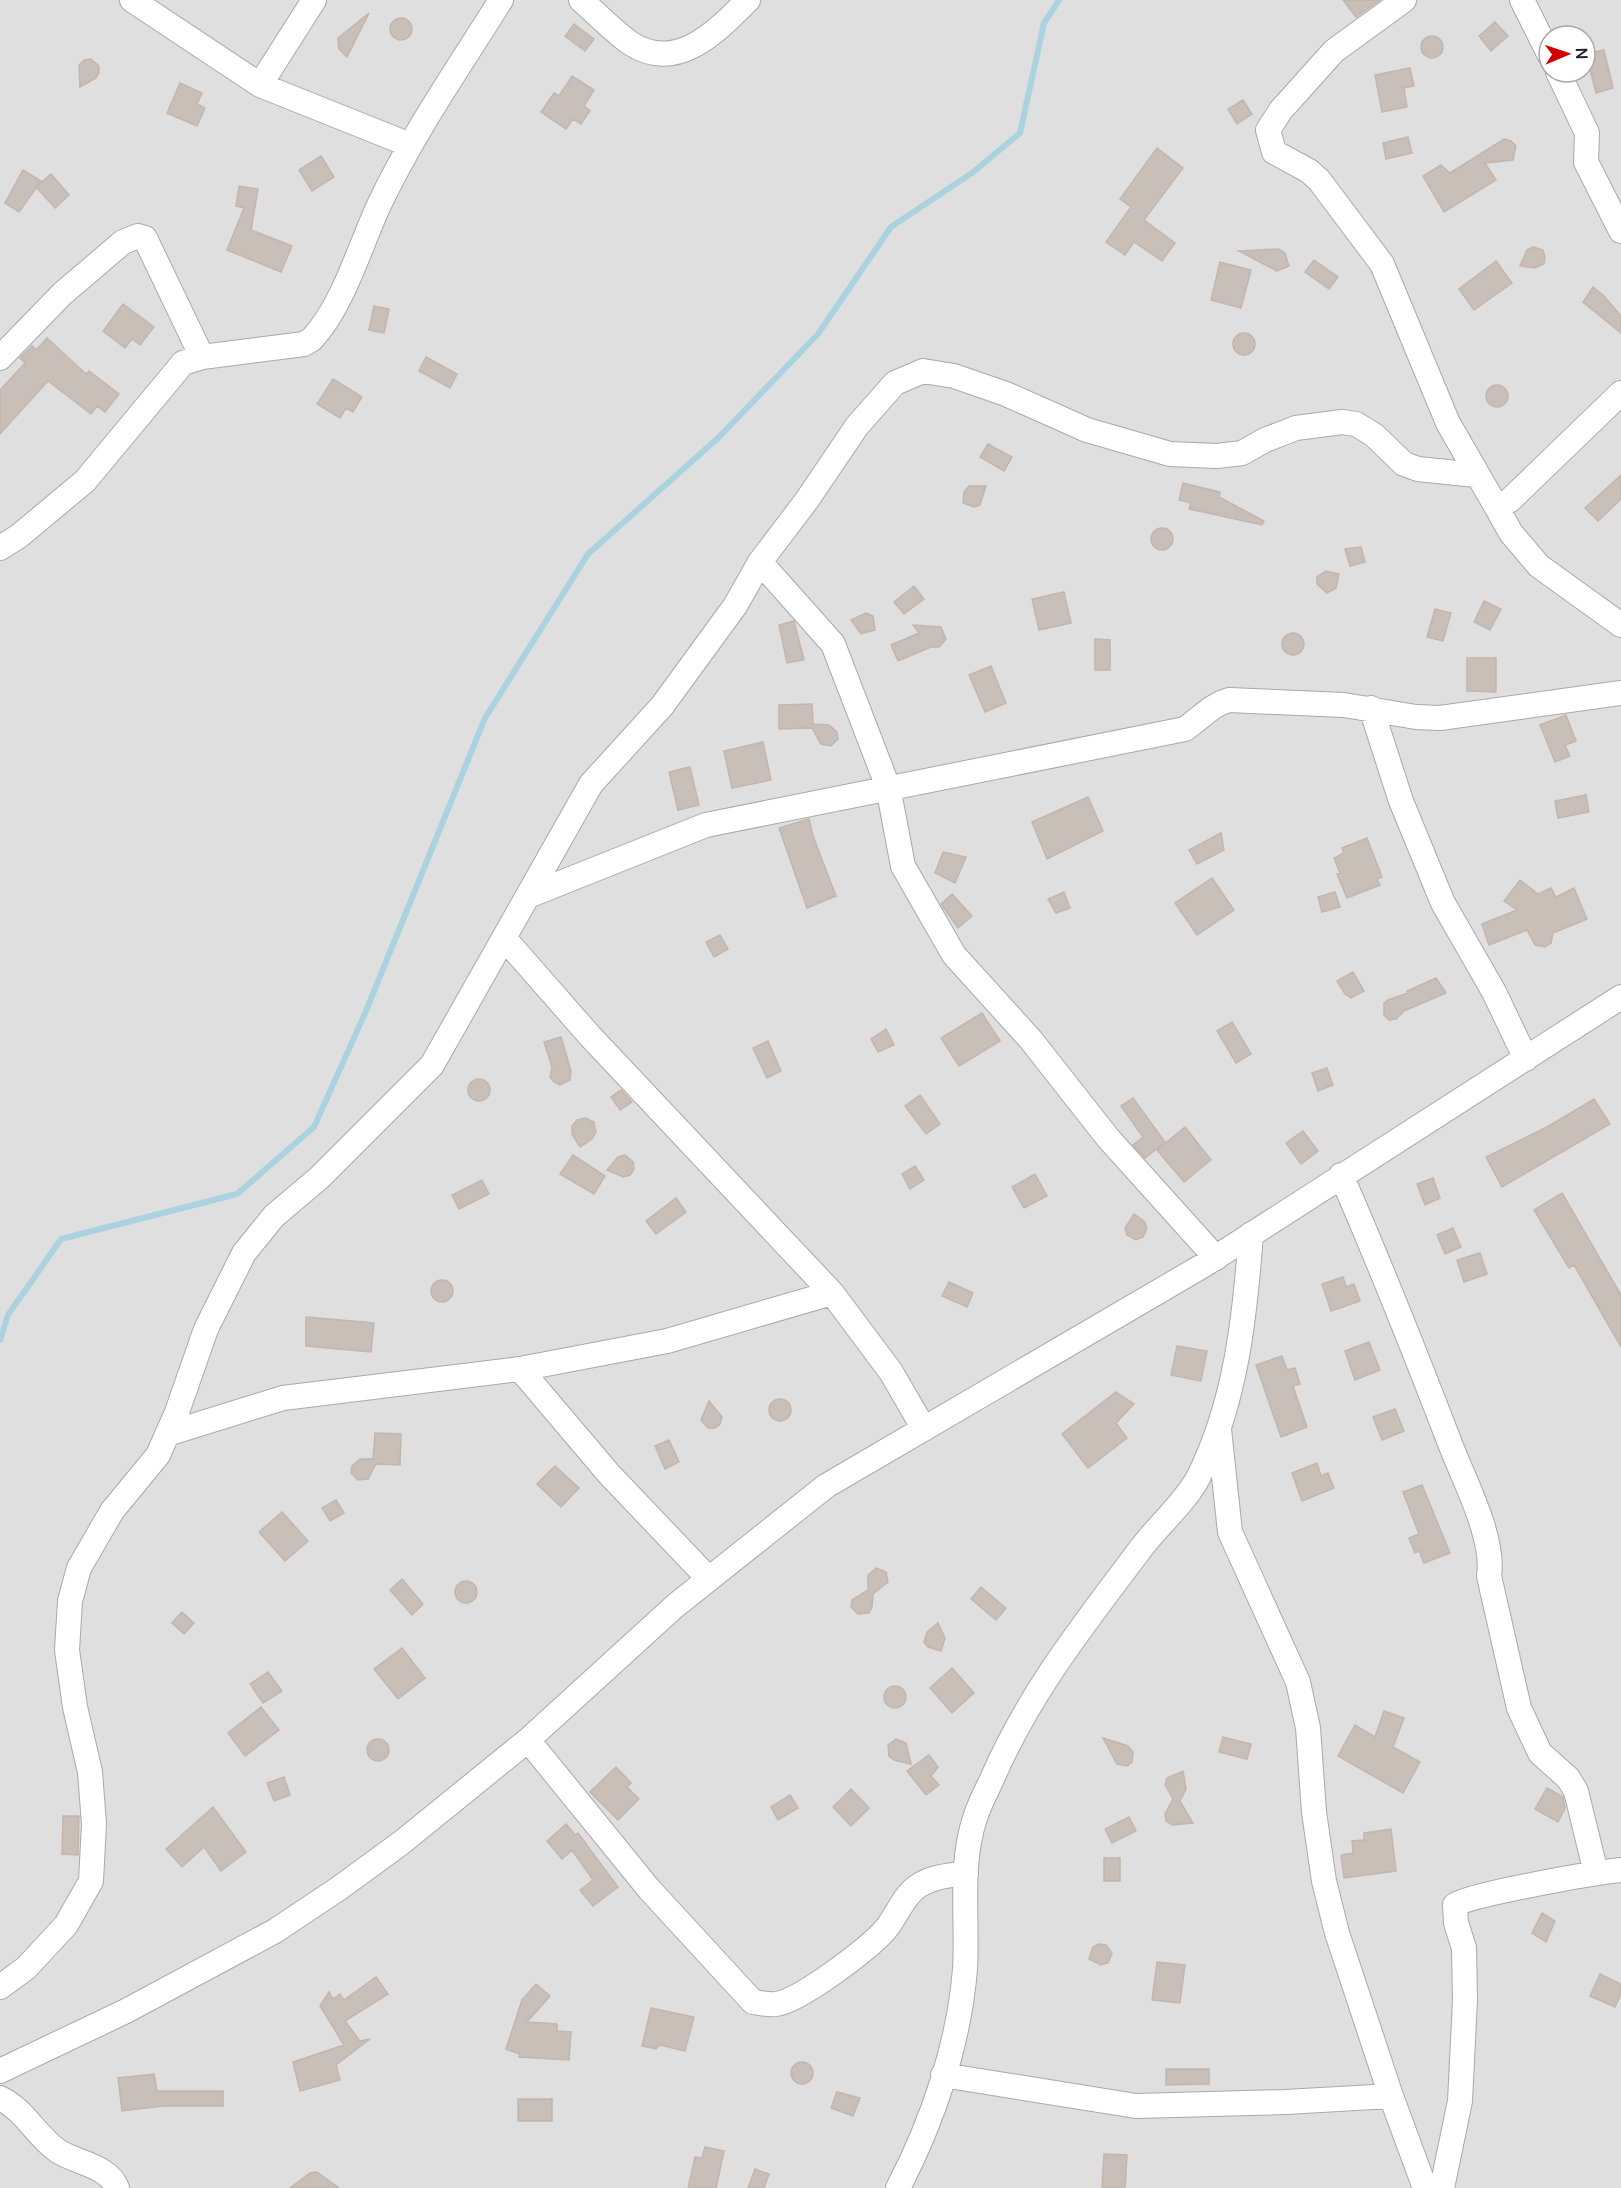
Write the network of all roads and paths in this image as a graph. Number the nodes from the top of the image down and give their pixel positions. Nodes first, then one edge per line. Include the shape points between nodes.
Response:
1 (132, 0) edge
2 (314, 0) edge
3 (501, 0) edge
4 (581, 0) edge
5 (748, 0) edge
6 (1404, 0) edge
7 (1522, 0) edge
8 (1537, 30) edge
9 (1564, 84) edge
10 (260, 85) junction
11 (410, 145) junction
12 (1621, 231) edge
13 (202, 357) junction
14 (0, 358) edge
15 (1621, 393) edge
16 (1476, 475) junction
17 (1497, 508) junction
18 (0, 548) edge
19 (759, 562) junction
20 (1621, 625) edge
21 (1621, 693) edge
22 (1371, 708) junction
23 (888, 787) junction
24 (528, 896) junction
25 (505, 939) junction
26 (1621, 997) edge
27 (1526, 1059) junction
28 (1341, 1175) junction
29 (1251, 1234) junction
30 (1216, 1258) junction
31 (832, 1293) junction
32 (520, 1369) junction
33 (1219, 1426) junction
34 (924, 1429) junction
35 (167, 1434) junction
36 (708, 1578) junction
37 (528, 1740) junction
38 (1621, 1870) edge
39 (966, 1873) junction
40 (1596, 1873) junction
41 (0, 1987) edge
42 (0, 2071) edge
43 (943, 2075) junction
44 (1391, 2096) junction
45 (0, 2098) edge
46 (117, 2188) edge
47 (898, 2188) edge
48 (1425, 2188) edge
49 (1442, 2188) edge

1 - 10 street
2 - 10 street
3 - 11 street
4 - 5 street via 631,44 672,55 695,46 720,29
6 - 16 street via 1334,51 1281,110 1269,130 1269,141 1274,152 1318,180 1382,264 1448,423
7 - 8 street
9 - 12 street via 1587,133 1586,162
10 - 11 street
11 - 13 street via 349,277 312,339 304,344
13 - 14 street via 145,238 138,236 123,242 62,294
13 - 18 street via 183,363 85,481
15 - 17 street via 1510,501
16 - 17 street
16 - 19 street via 1404,464 1374,435 1356,424 1342,422 1296,428 1242,453 1170,454 1087,430 954,376 923,371 895,383 857,426
17 - 20 street via 1511,533 1539,566
19 - 23 street via 833,644
19 - 24 street via 735,606 662,706 591,784
21 - 22 street via 1440,718
22 - 23 street via 1229,700 1214,704 1185,729
22 - 27 street via 1401,801 1443,903
23 - 24 street via 706,825
23 - 30 street via 903,866 954,955 1031,1040 1108,1138
24 - 25 street
25 - 31 street via 590,1036
25 - 35 street via 432,1065 319,1178 274,1216 244,1253 206,1329
26 - 27 street
27 - 28 street
28 - 29 street
28 - 40 street via 1382,1268 1475,1508 1490,1554 1489,1576 1519,1708 1540,1753 1568,1778 1576,1791
29 - 30 street
29 - 33 street via 1244,1325
30 - 34 street
31 - 32 street via 667,1341
31 - 34 street via 891,1372
32 - 35 street via 283,1398
32 - 36 street via 609,1474
33 - 39 street via 1197,1480 1052,1666 1009,1740 974,1819
33 - 44 street via 1230,1532 1298,1682 1308,1728 1324,1881
34 - 36 street via 826,1486
35 - 41 street via 158,1455 112,1511 78,1568 70,1601 67,1650 90,1772 91,1881 66,1925 27,1968
36 - 37 street
37 - 39 street via 649,1889 753,2002 777,2004 807,1990 864,1950 885,1930 917,1887 934,1878
37 - 42 street via 400,1843 274,1931 126,2011
38 - 40 street
39 - 43 street via 962,1990
40 - 49 street via 1455,1905 1464,1948 1465,2000 1460,2101
43 - 44 street via 1136,2106
43 - 47 street via 915,2157
44 - 48 street
45 - 46 street via 13,2104 58,2151 100,2170

